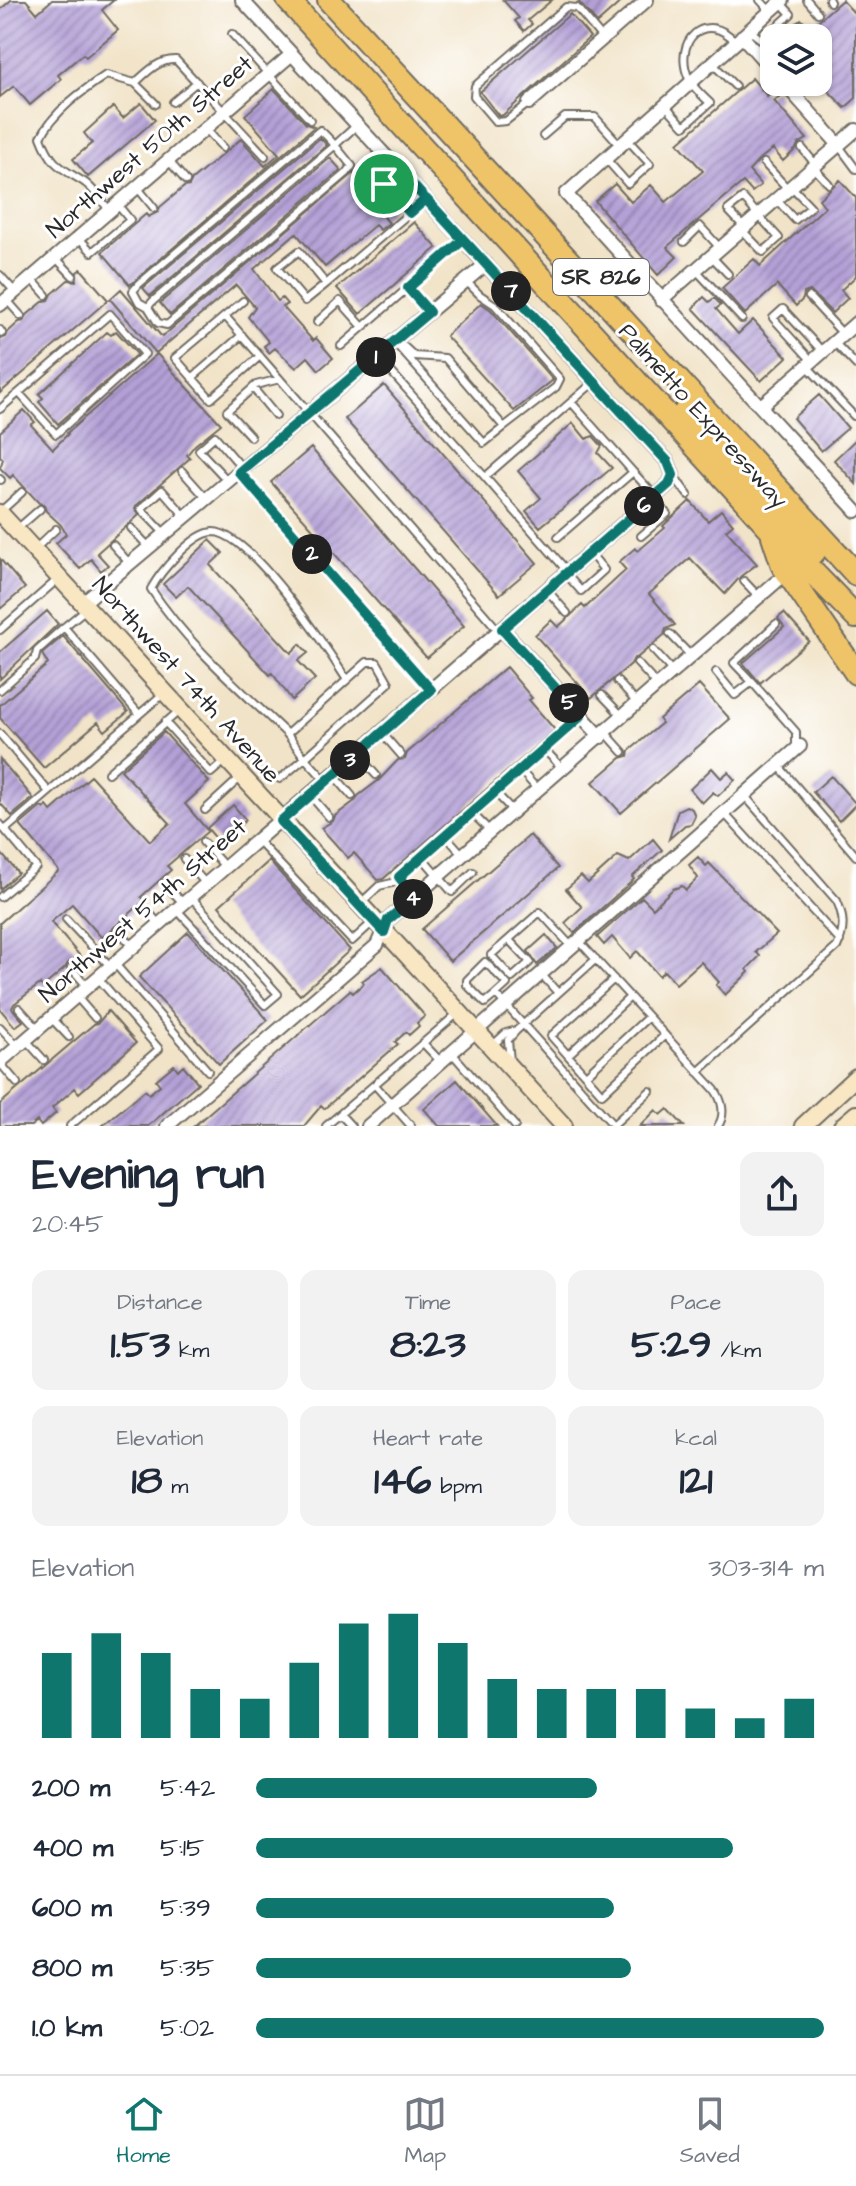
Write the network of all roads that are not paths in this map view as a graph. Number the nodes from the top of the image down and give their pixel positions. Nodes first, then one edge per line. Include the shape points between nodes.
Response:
1 (242, 0) edge
2 (288, 0) edge
3 (305, 0) edge
4 (329, 0) edge
5 (347, 0) edge
6 (647, 0) edge
7 (760, 0) edge
8 (807, 0) edge
9 (782, 1) edge
10 (770, 11) junction
11 (818, 13) dead end
12 (232, 34) dead end
13 (742, 36) junction
14 (603, 39) junction
15 (292, 54) junction
16 (760, 56) edge
17 (712, 63) junction
18 (269, 73) junction
19 (197, 82) junction
20 (135, 83) junction
21 (690, 83) junction
22 (735, 86) dead end
23 (795, 96) edge
24 (173, 102) dead end
25 (529, 103) joint
26 (156, 104) dead end
27 (665, 105) junction
28 (224, 112) junction
29 (310, 120) dead end
30 (357, 125) junction
31 (205, 128) junction
32 (856, 130) edge
33 (543, 136) dead end
34 (624, 142) junction
35 (839, 145) junction
36 (334, 146) junction
37 (223, 148) dead end
38 (802, 148) dead end
39 (265, 156) dead end
40 (606, 158) junction
41 (168, 160) junction
42 (764, 163) dead end
43 (815, 166) junction
44 (856, 169) edge
45 (400, 171) junction
46 (186, 181) dead end
47 (829, 184) dead end
48 (137, 187) junction
49 (790, 188) junction
50 (426, 199) junction
51 (776, 199) junction
52 (113, 207) junction
53 (154, 208) dead end
54 (410, 213) junction
55 (759, 215) junction
56 (743, 229) junction
57 (78, 237) junction
58 (463, 240) junction
59 (684, 242) dead end
60 (716, 252) junction
61 (55, 257) junction
62 (486, 264) junction
63 (696, 270) junction
64 (728, 274) dead end
65 (0, 275) edge
66 (73, 276) dead end
67 (31, 278) junction
68 (466, 281) junction
69 (326, 284) junction
70 (408, 288) junction
71 (46, 295) dead end
72 (809, 297) dead end
73 (7, 299) edge
74 (661, 300) junction
75 (243, 301) dead end
76 (148, 307) junction
77 (429, 312) junction
78 (21, 316) dead end
79 (225, 316) junction
80 (742, 319) dead end
81 (317, 322) dead end
82 (856, 323) edge
83 (363, 327) junction
84 (242, 335) junction
85 (839, 338) junction
86 (395, 341) junction
87 (341, 346) dead end
88 (823, 352) junction
89 (260, 356) junction
90 (377, 356) junction
91 (809, 364) junction
92 (856, 365) edge
93 (192, 378) junction
94 (280, 379) junction
95 (594, 382) junction
96 (253, 388) junction
97 (19, 393) junction
98 (571, 402) junction
99 (761, 406) junction
100 (0, 409) edge
101 (310, 412) junction
102 (276, 416) dead end
103 (854, 416) dead end
104 (504, 427) junction
105 (251, 437) dead end
106 (241, 470) junction
107 (182, 471) dead end
108 (633, 472) junction
109 (673, 475) junction
110 (485, 477) junction
111 (228, 481) junction
112 (22, 492) dead end
113 (688, 495) dead end
114 (654, 497) junction
115 (207, 499) junction
116 (40, 509) dead end
117 (856, 511) edge
118 (0, 512) edge
119 (186, 517) junction
120 (131, 528) dead end
121 (770, 528) junction
122 (56, 529) dead end
123 (16, 530) junction
124 (165, 534) junction
125 (641, 536) dead end
126 (558, 537) dead end
127 (113, 545) dead end
128 (149, 547) junction
129 (34, 550) junction
130 (590, 553) junction
131 (856, 555) edge
132 (130, 564) junction
133 (567, 573) junction
134 (856, 574) edge
135 (60, 578) junction
136 (744, 581) dead end
137 (776, 582) dead end
138 (547, 590) junction
139 (759, 597) junction
140 (856, 599) edge
141 (85, 605) junction
142 (567, 613) dead end
143 (856, 617) edge
144 (776, 624) dead end
145 (64, 627) junction
146 (0, 630) edge
147 (500, 630) junction
148 (670, 634) dead end
149 (653, 650) dead end
150 (692, 657) junction
151 (637, 663) dead end
152 (716, 672) dead end
153 (674, 673) junction
154 (856, 673) edge
155 (347, 680) junction
156 (617, 681) dead end
157 (752, 682) junction
158 (658, 686) junction
159 (0, 690) edge
160 (431, 690) junction
161 (164, 693) junction
162 (602, 695) dead end
163 (638, 704) junction
164 (180, 710) junction
165 (139, 714) junction
166 (581, 716) junction
167 (623, 717) junction
168 (165, 722) junction
169 (382, 733) junction
170 (0, 734) edge
171 (287, 734) junction
172 (603, 735) junction
173 (798, 748) joint
174 (544, 749) junction
175 (623, 752) dead end
176 (357, 754) junction
177 (401, 755) dead end
178 (305, 758) junction
179 (226, 760) junction
180 (778, 765) junction
181 (563, 769) junction
182 (520, 770) junction
183 (108, 773) dead end
184 (376, 775) dead end
185 (241, 777) junction
186 (330, 778) junction
187 (280, 779) dead end
188 (539, 791) junction
189 (49, 792) junction
190 (495, 792) junction
191 (310, 795) junction
192 (744, 795) junction
193 (352, 796) dead end
194 (205, 810) dead end
195 (514, 812) junction
196 (472, 813) junction
197 (724, 813) junction
198 (329, 817) dead end
199 (281, 821) junction
200 (3, 827) edge
201 (490, 832) junction
202 (446, 836) junction
203 (258, 841) junction
204 (203, 842) dead end
205 (463, 856) junction
206 (856, 856) edge
207 (422, 857) junction
208 (184, 859) dead end
209 (226, 868) junction
210 (473, 872) dead end
211 (399, 877) junction
212 (439, 877) junction
213 (165, 884) dead end
214 (207, 885) junction
215 (0, 897) edge
216 (415, 897) junction
217 (184, 904) junction
218 (359, 905) junction
219 (145, 908) dead end
220 (66, 919) dead end
221 (160, 925) junction
222 (379, 927) junction
223 (117, 930) dead end
224 (509, 940) junction
225 (840, 941) junction
226 (575, 944) junction
227 (134, 947) junction
228 (596, 959) junction
229 (113, 966) junction
230 (71, 968) dead end
231 (541, 974) junction
232 (614, 979) junction
233 (93, 982) junction
234 (558, 993) junction
235 (496, 994) junction
236 (76, 996) junction
237 (630, 997) junction
238 (505, 1005) junction
239 (19, 1008) dead end
240 (458, 1013) junction
241 (648, 1017) junction
242 (51, 1018) junction
243 (95, 1018) dead end
244 (0, 1027) edge
245 (520, 1027) junction
246 (38, 1029) junction
247 (475, 1032) junction
248 (665, 1035) junction
249 (69, 1037) dead end
250 (22, 1043) junction
251 (423, 1043) junction
252 (490, 1047) junction
253 (452, 1053) junction
254 (568, 1055) junction
255 (44, 1060) dead end
256 (1, 1061) edge
257 (441, 1062) junction
258 (208, 1071) dead end
259 (513, 1072) junction
260 (698, 1072) junction
261 (586, 1075) junction
262 (856, 1077) edge
263 (17, 1083) dead end
264 (375, 1085) junction
265 (650, 1091) dead end
266 (392, 1105) junction
267 (340, 1114) junction
268 (856, 1114) edge
269 (70, 1126) edge
270 (167, 1126) edge
271 (326, 1126) edge
272 (351, 1126) edge
273 (368, 1126) edge
274 (411, 1126) edge
275 (515, 1126) edge
276 (564, 1126) edge
277 (613, 1126) edge
278 (718, 1126) edge
279 (803, 1126) edge
280 (842, 1126) edge

1 - 15 street
2 - 121 highway, Palmetto Expressway / SR 826
3 - 140 highway
4 - 134 highway
5 - 131 highway, Palmetto Expressway / SR 826
6 - 14 street
7 - 10 lane
8 - 11 lane
9 - 10 street
9 - 13 lane via 791,14 762,40
10 - 13 street
12 - 18 lane
13 - 16 street
13 - 17 street
13 - 21 lane via 707,28 697,31 685,43
14 - 25 street
14 - 25 lane via 577,8 566,7 475,86 474,96 496,122 506,121
15 - 18 street, Northwest 50th Street
15 - 30 street
17 - 21 street
17 - 22 lane
18 - 28 street, Northwest 50th Street
18 - 29 lane
19 - 20 lane via 176,60 167,59
19 - 24 lane
19 - 28 lane
20 - 26 lane
20 - 52 lane via 106,75 47,125 41,137 61,170
21 - 27 street
21 - 27 lane via 710,103 684,126
23 - 35 street
27 - 34 street
28 - 31 street, Northwest 50th Street
28 - 39 lane
30 - 36 lane
30 - 45 street
31 - 37 lane
31 - 41 street, Northwest 50th Street
32 - 35 street
33 - 34 lane via 565,117 595,117
34 - 40 street
34 - 40 lane via 650,164 628,184
35 - 43 street
35 - 44 lane
36 - 76 lane
36 - 76 lane via 320,130 139,284 135,297
36 - 76 lane via 352,166 347,173 167,325 158,323
38 - 43 lane
40 - 74 street via 566,194
41 - 46 lane
41 - 48 street, Northwest 50th Street
42 - 49 lane
43 - 47 lane
43 - 49 street
45 - 50 street
45 - 54 lane via 384,184
48 - 52 street, Northwest 50th Street
48 - 53 lane
49 - 51 street
49 - 51 lane via 811,207 795,220
50 - 54 lane
50 - 58 street
51 - 55 street
52 - 57 street, Northwest 50th Street
52 - 57 lane via 130,220 92,252
54 - 69 lane
55 - 56 street
55 - 56 lane via 743,198 728,210
55 - 56 lane via 779,238 763,252
56 - 60 street
57 - 61 street, Northwest 50th Street
58 - 62 street
58 - 70 lane
59 - 60 lane via 700,226
60 - 63 street
60 - 64 lane
61 - 66 lane
61 - 67 street, Northwest 50th Street
62 - 68 street
62 - 95 street
63 - 74 street
63 - 80 lane
65 - 73 lane
67 - 71 lane
67 - 73 street, Northwest 50th Street
68 - 77 street
68 - 104 lane via 495,305 560,379
69 - 69 lane via 299,251 277,268 305,301
70 - 77 lane
70 - 83 lane
72 - 85 lane
73 - 78 lane
74 - 99 street
75 - 79 lane
77 - 86 street
79 - 84 lane
79 - 93 lane via 175,358
81 - 83 lane via 340,301
82 - 85 street
83 - 87 lane
84 - 89 lane
84 - 93 lane
85 - 88 street
85 - 92 lane
86 - 90 street
86 - 104 lane via 414,356 445,358
86 - 104 lane via 484,443
88 - 91 street
88 - 91 lane via 783,309 773,318
89 - 93 lane via 211,399
89 - 94 lane
90 - 101 street
90 - 110 lane
91 - 99 street
91 - 103 lane
94 - 96 lane
94 - 101 lane
95 - 98 lane
95 - 109 street via 668,462
96 - 102 lane
96 - 105 lane via 227,411
97 - 97 lane via 110,314 145,354 56,434
97 - 100 lane
98 - 108 lane
98 - 110 lane
99 - 117 street
101 - 106 street
101 - 147 lane
106 - 111 street
106 - 111 lane via 215,436 199,450
106 - 160 lane
107 - 115 lane
108 - 114 lane
108 - 126 lane
109 - 113 lane
109 - 114 street, Northwest 54th Street
110 - 133 lane
111 - 115 street
112 - 118 lane
114 - 125 lane via 667,514
114 - 130 street, Northwest 54th Street
115 - 119 street
116 - 123 lane
118 - 123 street, Northwest 74th Avenue
119 - 124 street
119 - 124 lane via 162,490 141,509
120 - 128 lane
121 - 143 highway, Palmetto Expressway / SR 826
121 - 154 highway via 783,566
122 - 129 lane
123 - 129 street, Northwest 74th Avenue
124 - 128 street
127 - 132 lane
128 - 132 street
129 - 135 street, Northwest 74th Avenue
130 - 133 street, Northwest 54th Street
130 - 133 lane via 604,570 581,591
132 - 141 street
133 - 138 street, Northwest 54th Street
135 - 141 street, Northwest 74th Avenue
135 - 146 lane
136 - 139 lane
137 - 139 street
138 - 142 lane
138 - 147 street, Northwest 54th Street
139 - 150 street
141 - 145 lane
141 - 161 street, Northwest 74th Avenue
144 - 157 lane via 734,663
145 - 159 lane
145 - 165 lane
147 - 160 street, Northwest 54th Street
147 - 166 street
148 - 150 lane
149 - 153 lane
150 - 153 street
151 - 158 lane
152 - 157 lane via 735,695
153 - 158 street
155 - 171 lane
155 - 171 lane via 284,590 228,538 215,532 204,535 173,559 151,589 223,672
155 - 178 lane via 367,662 377,662 389,683
156 - 163 lane
157 - 173 lane via 796,732
158 - 163 street
160 - 169 street, Northwest 54th Street
161 - 164 street, Northwest 74th Avenue
161 - 165 lane
162 - 167 lane
163 - 167 street
164 - 168 lane
164 - 179 street, Northwest 74th Avenue
165 - 189 lane
166 - 172 street
166 - 174 lane
167 - 172 street
168 - 179 lane via 211,773
168 - 183 lane
169 - 176 street, Northwest 54th Street
169 - 177 lane
170 - 189 lane
171 - 178 lane
172 - 175 lane
172 - 181 street
173 - 180 street
174 - 181 lane
174 - 182 lane
176 - 184 lane
176 - 186 street, Northwest 54th Street
178 - 186 lane
178 - 187 lane
179 - 185 street, Northwest 74th Avenue
180 - 192 street
180 - 206 lane
181 - 188 street
182 - 188 lane
182 - 190 lane
185 - 194 lane
185 - 199 street, Northwest 74th Avenue
186 - 191 street, Northwest 54th Street
186 - 193 lane
188 - 195 street
189 - 200 lane
190 - 195 lane
190 - 196 lane
191 - 198 lane
191 - 199 street, Northwest 54th Street
192 - 197 street
192 - 225 lane via 837,901 843,914
195 - 201 street
196 - 201 lane
196 - 202 lane
197 - 225 lane
197 - 226 street
199 - 203 street, Northwest 54th Street
199 - 218 street, Northwest 74th Avenue
200 - 215 lane via 36,867
201 - 205 street
202 - 205 lane
202 - 207 lane
203 - 209 street, Northwest 54th Street
203 - 222 lane via 352,941
204 - 209 lane
205 - 212 street
207 - 211 lane
207 - 212 lane
208 - 214 lane
209 - 214 street, Northwest 54th Street
210 - 212 lane via 452,892
211 - 216 lane
211 - 218 lane via 379,886
212 - 216 street
213 - 217 lane
214 - 217 street, Northwest 54th Street
216 - 222 street
217 - 217 lane via 265,1005 278,994
217 - 221 street, Northwest 54th Street
218 - 222 street, Northwest 74th Avenue
219 - 221 lane
220 - 229 lane
221 - 227 street, Northwest 54th Street
222 - 240 street, Northwest 74th Avenue
222 - 270 street via 377,945
223 - 227 lane
224 - 224 lane via 491,955 512,978 530,962
224 - 226 lane via 540,912
225 - 260 lane
226 - 228 lane
226 - 231 street
227 - 229 street, Northwest 54th Street
228 - 232 lane
228 - 234 lane
229 - 233 street, Northwest 54th Street
229 - 258 lane
230 - 233 lane
231 - 234 lane
231 - 238 street
232 - 237 lane
232 - 254 lane via 551,1036
233 - 236 street, Northwest 54th Street
233 - 269 lane via 159,1049
234 - 245 lane
235 - 235 lane via 485,1003 467,985 485,962 507,984
235 - 238 lane
236 - 242 street, Northwest 54th Street
236 - 243 lane
237 - 241 lane
237 - 254 lane
238 - 245 lane
238 - 247 street
239 - 246 lane
240 - 247 street, Northwest 74th Avenue
240 - 251 lane
241 - 248 lane
241 - 261 lane
242 - 246 street, Northwest 54th Street
242 - 249 lane
244 - 250 lane
245 - 252 lane
245 - 259 lane via 508,1040
245 - 277 lane
246 - 250 street, Northwest 54th Street
247 - 252 street, Northwest 74th Avenue
247 - 253 street
248 - 260 lane
248 - 261 lane via 602,1094
250 - 255 lane
250 - 256 street, Northwest 54th Street
251 - 257 lane
251 - 264 lane
252 - 259 street, Northwest 74th Avenue
253 - 257 street
253 - 275 lane
254 - 261 lane
256 - 263 lane
257 - 266 street
259 - 276 street, Northwest 74th Avenue
260 - 278 lane via 720,1098
262 - 279 street
264 - 266 lane
264 - 267 lane
265 - 277 lane
266 - 273 street
266 - 274 lane
267 - 271 lane
267 - 272 lane
268 - 280 street

